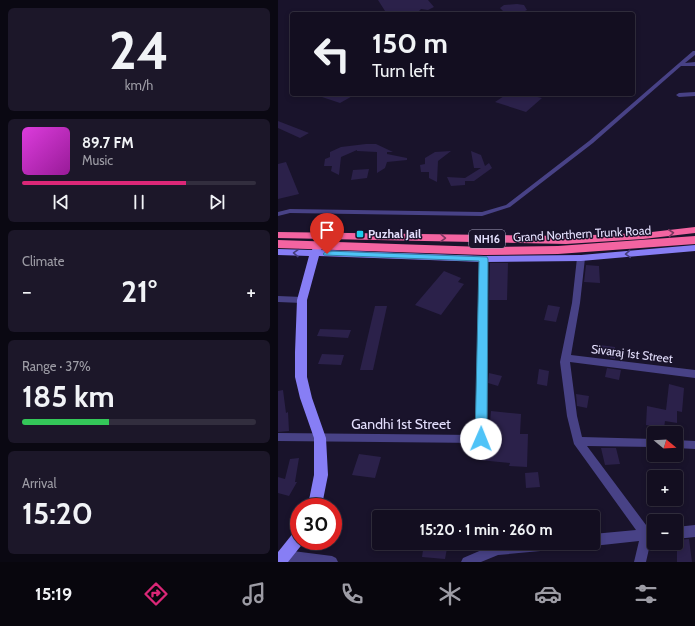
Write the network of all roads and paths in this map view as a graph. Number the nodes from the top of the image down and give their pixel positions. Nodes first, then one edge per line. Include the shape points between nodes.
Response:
1 (695, 52) edge
2 (695, 64) edge
3 (679, 65) junction
4 (695, 94) edge
5 (679, 95) dead end
6 (278, 214) edge
7 (695, 230) edge
8 (278, 235) edge
9 (695, 240) edge
10 (278, 244) edge
11 (318, 245) junction
12 (695, 248) edge
13 (278, 252) edge
14 (581, 258) junction
15 (484, 259) junction
16 (278, 299) edge
17 (302, 300) junction
18 (566, 358) junction
19 (695, 374) edge
20 (278, 437) edge
21 (320, 438) junction
22 (578, 441) junction
23 (647, 444) edge
24 (683, 444) edge
25 (695, 445) edge
26 (316, 498) edge
27 (647, 530) edge
28 (695, 531) edge
29 (683, 532) edge
30 (647, 534) edge
31 (600, 539) edge
32 (647, 542) edge
33 (290, 549) edge
34 (496, 550) edge
35 (282, 559) edge
36 (332, 562) edge
37 (467, 562) edge
38 (640, 562) edge

1 - 3 street
2 - 3 street
3 - 6 street via 591,142 508,206 482,214 290,211
4 - 5 street
11 -> 7 highway, Grand Northern Trunk Road / NH16 via 566,240
8 - 11 highway, Grand Northern Trunk Road / NH16
9 - 11 highway, Grand Northern Trunk Road / NH16 via 558,250 484,251
10 - 11 highway, Grand Northern Trunk Road / NH16
11 -> 13 street
11 - 15 street
11 - 17 street
12 -> 14 street
14 - 15 street
14 - 18 street
15 - 21 street, Gandhi 1st Street via 481,439
16 - 17 street
17 - 21 street via 301,377
18 - 19 street, Sivaraj 1st Street
18 - 22 street via 572,416
20 - 21 street, Gandhi 1st Street
21 - 26 street via 321,475
22 - 23 street
22 - 27 street
24 - 25 street
28 - 29 street
30 - 31 street
32 - 38 street
33 - 35 street
34 - 37 street
35 - 36 street

